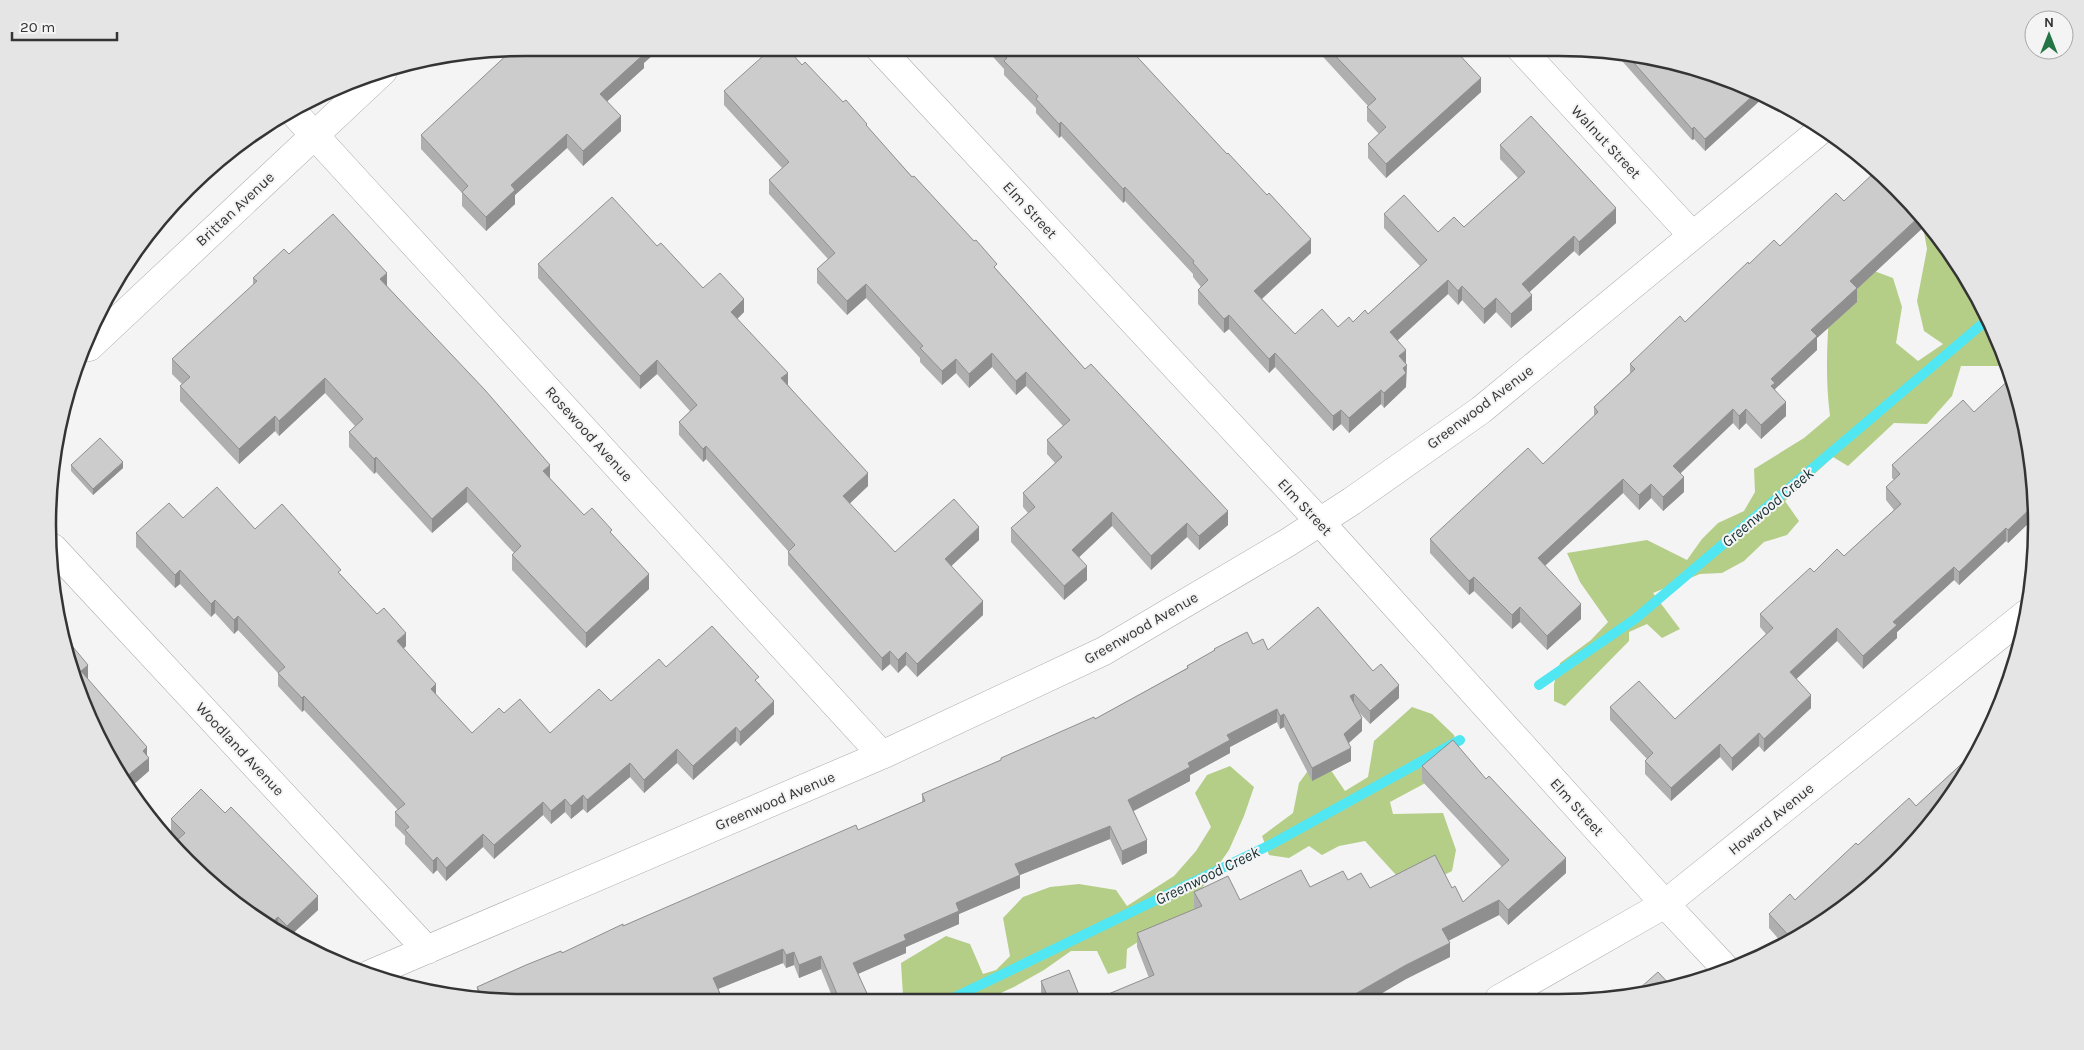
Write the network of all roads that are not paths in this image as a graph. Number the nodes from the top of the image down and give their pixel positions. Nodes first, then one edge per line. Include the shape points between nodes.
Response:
1 (886, 56) edge
2 (1527, 56) edge
3 (371, 82) edge
4 (297, 116) edge
5 (1817, 133) edge
6 (314, 135) junction
7 (1692, 235) junction
8 (94, 343) edge
9 (1320, 522) junction
10 (57, 552) edge
11 (2018, 620) edge
12 (882, 755) junction
13 (1665, 904) junction
14 (427, 950) junction
15 (1722, 964) edge
16 (379, 970) edge
17 (1508, 994) edge

1 - 9 street, Elm Street
2 - 7 street, Walnut Street
3 - 6 street, Brittan Avenue
4 - 6 street, Rosewood Avenue
5 - 7 street, Greenwood Avenue
6 - 8 street, Brittan Avenue
6 - 12 street, Rosewood Avenue
7 - 9 street, Greenwood Avenue via 1481,410
9 - 12 street, Greenwood Avenue via 1104,651
9 - 13 street, Elm Street
10 - 14 street, Woodland Avenue
11 - 13 street, Howard Avenue
12 - 14 street, Greenwood Avenue
13 - 15 street, Elm Street
13 - 17 street, Howard Avenue
14 - 16 street, Greenwood Avenue

